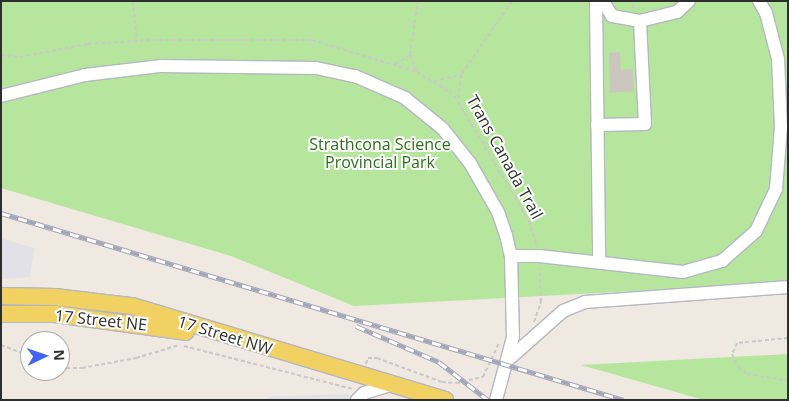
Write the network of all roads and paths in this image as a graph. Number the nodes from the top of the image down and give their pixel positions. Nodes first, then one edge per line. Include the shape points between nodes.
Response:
1 (133, 1) edge
2 (418, 1) edge
3 (512, 1) edge
4 (596, 1) edge
5 (603, 1) edge
6 (689, 1) edge
7 (759, 1) edge
8 (640, 20) junction
9 (137, 41) junction
10 (1, 54) edge
11 (410, 55) junction
12 (395, 64) junction
13 (417, 72) junction
14 (461, 75) junction
15 (434, 81) junction
16 (1, 96) edge
17 (458, 102) junction
18 (597, 125) junction
19 (538, 250) dead end
20 (511, 256) junction
21 (539, 261) dead end
22 (599, 262) junction
23 (788, 287) edge
24 (1, 296) edge
25 (1, 314) edge
26 (531, 326) dead end
27 (788, 338) edge
28 (502, 340) dead end
29 (1, 345) edge
30 (260, 345) junction
31 (20, 352) edge
32 (509, 359) junction
33 (366, 364) dead end
34 (70, 368) edge
35 (788, 381) edge
36 (394, 384) junction
37 (358, 393) edge
38 (445, 400) edge
39 (496, 400) edge

1 - 9 path
2 - 11 path
3 - 14 path, Trans Canada Trail
4 - 18 street
5 - 8 street via 612,16
6 - 8 street via 677,12
7 - 22 street via 766,13 778,59 781,127 780,168 766,216 742,246 704,268 683,272
8 - 18 street via 645,124
9 - 10 path via 88,44 20,56
9 - 12 path via 312,40
11 - 12 path
11 - 13 path
12 - 13 path
13 - 15 path
14 - 15 path
14 - 17 path, Trans Canada Trail
15 - 17 path
16 - 20 street via 85,75 161,66 316,68 355,76 405,98 443,129 489,195
17 - 19 path, Trans Canada Trail via 529,221
18 - 22 street
20 - 22 street
20 - 32 street via 514,308
21 - 26 path via 541,302
23 - 32 street via 585,302 563,311
24 - 30 main road, 17 Street NW via 55,297 132,306
25 - 30 main road, 17 Street NE via 55,314 130,322
27 - 35 path via 737,343 732,354 738,367 747,374
28 - 33 path via 485,374 479,379 449,383 377,358 368,358
29 - 31 path
30 - 36 main road, 17 Street NW
32 - 39 street
34 - 37 path via 136,358 178,345 288,374 304,374
36 - 37 street
36 - 38 main road, 17 Street NW

